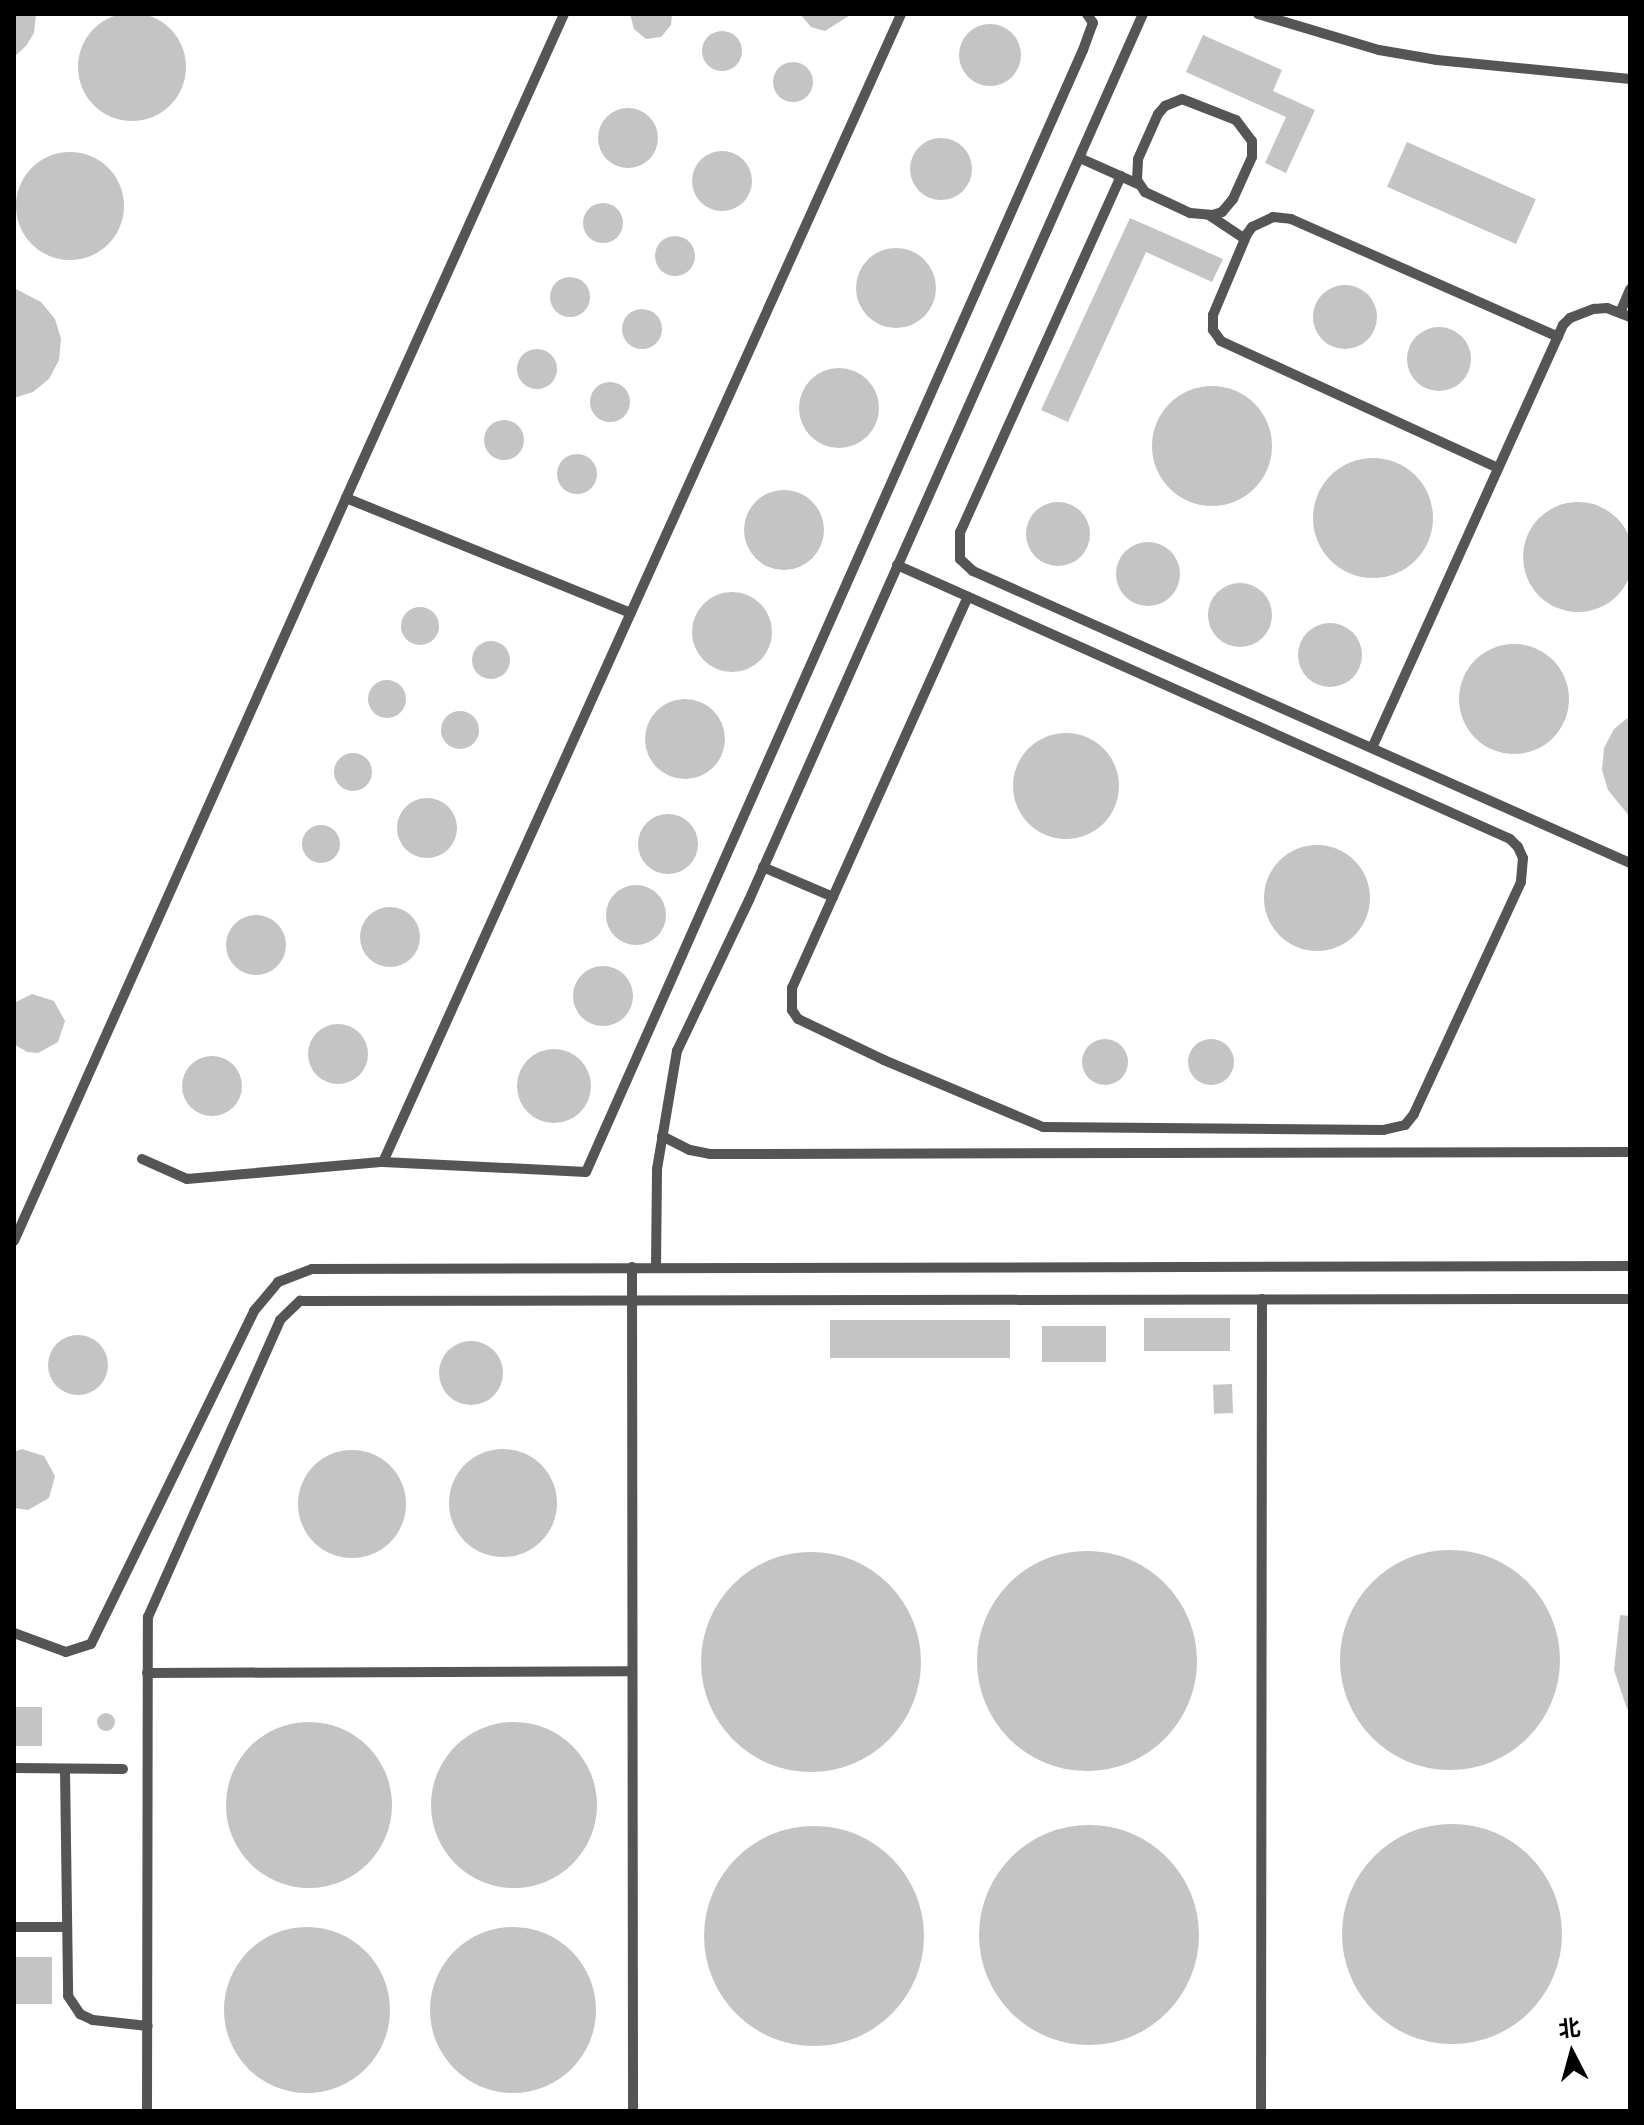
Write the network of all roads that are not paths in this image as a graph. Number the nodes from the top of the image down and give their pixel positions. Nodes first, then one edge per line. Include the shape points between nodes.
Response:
1 (564, 14) edge
2 (901, 14) edge
3 (1087, 14) edge
4 (1143, 14) edge
5 (1258, 14) edge
6 (1630, 79) edge
7 (1082, 159) junction
8 (1121, 176) junction
9 (1138, 184) junction
10 (1209, 215) junction
11 (1245, 239) junction
12 (1630, 289) edge
13 (1625, 315) edge
14 (1558, 337) junction
15 (1498, 468) junction
16 (346, 498) junction
17 (897, 565) junction
18 (968, 597) junction
19 (631, 613) junction
20 (1372, 748) junction
21 (1630, 863) edge
22 (763, 867) junction
23 (833, 897) junction
24 (662, 1136) junction
25 (1630, 1152) edge
26 (142, 1159) dead end
27 (383, 1162) junction
28 (14, 1241) edge
29 (1630, 1266) edge
30 (632, 1267) junction
31 (656, 1267) junction
32 (632, 1299) junction
33 (1262, 1299) junction
34 (1630, 1299) edge
35 (14, 1633) edge
36 (632, 1671) junction
37 (147, 1673) junction
38 (14, 1768) edge
39 (65, 1769) junction
40 (123, 1769) dead end
41 (14, 1927) edge
42 (67, 1927) junction
43 (148, 2026) junction
44 (147, 2111) edge
45 (633, 2111) edge
46 (1261, 2111) edge

1 - 16 lane
2 - 19 lane
3 - 27 lane via 1093,23 1083,50 586,1172
4 - 7 lane
5 - 6 lane via 1379,50
7 - 8 lane
7 - 17 lane
8 - 9 lane
8 - 20 lane via 960,532 960,559 973,571
9 - 10 lane via 1190,213
9 - 10 lane via 1138,159 1158,114 1173,101 1191,101 1236,120 1254,150 1229,206
10 - 11 lane
11 - 14 lane via 1261,221 1291,219
11 - 15 lane via 1213,315 1213,330 1221,341
12 - 13 lane
13 - 14 lane via 1607,308 1581,312 1570,318
14 - 15 lane
15 - 20 lane
16 - 19 lane
16 - 28 lane
17 - 18 lane
17 - 22 lane
18 - 23 lane
18 - 23 lane via 1510,839 1523,858 1521,882 1414,1114 1405,1125 1384,1130 1056,1129 1024,1122 798,1019 792,1010 792,988
19 - 27 lane
20 - 21 lane
22 - 23 lane
22 - 24 lane via 677,1051
24 - 25 lane via 710,1154
24 - 31 lane
26 - 27 lane via 187,1179
29 - 31 lane
30 - 31 lane
30 - 32 lane
30 - 35 lane via 337,1267 312,1269 278,1282 254,1311 91,1644 66,1652
32 - 33 lane
32 - 36 lane
32 - 37 lane via 309,1299 293,1305 280,1320 152,1603
33 - 34 lane
33 - 46 lane
36 - 37 lane
36 - 45 lane
37 - 43 lane
38 - 39 lane
39 - 40 lane
39 - 42 lane
41 - 42 lane
42 - 43 lane via 71,2006 93,2020
43 - 44 lane

